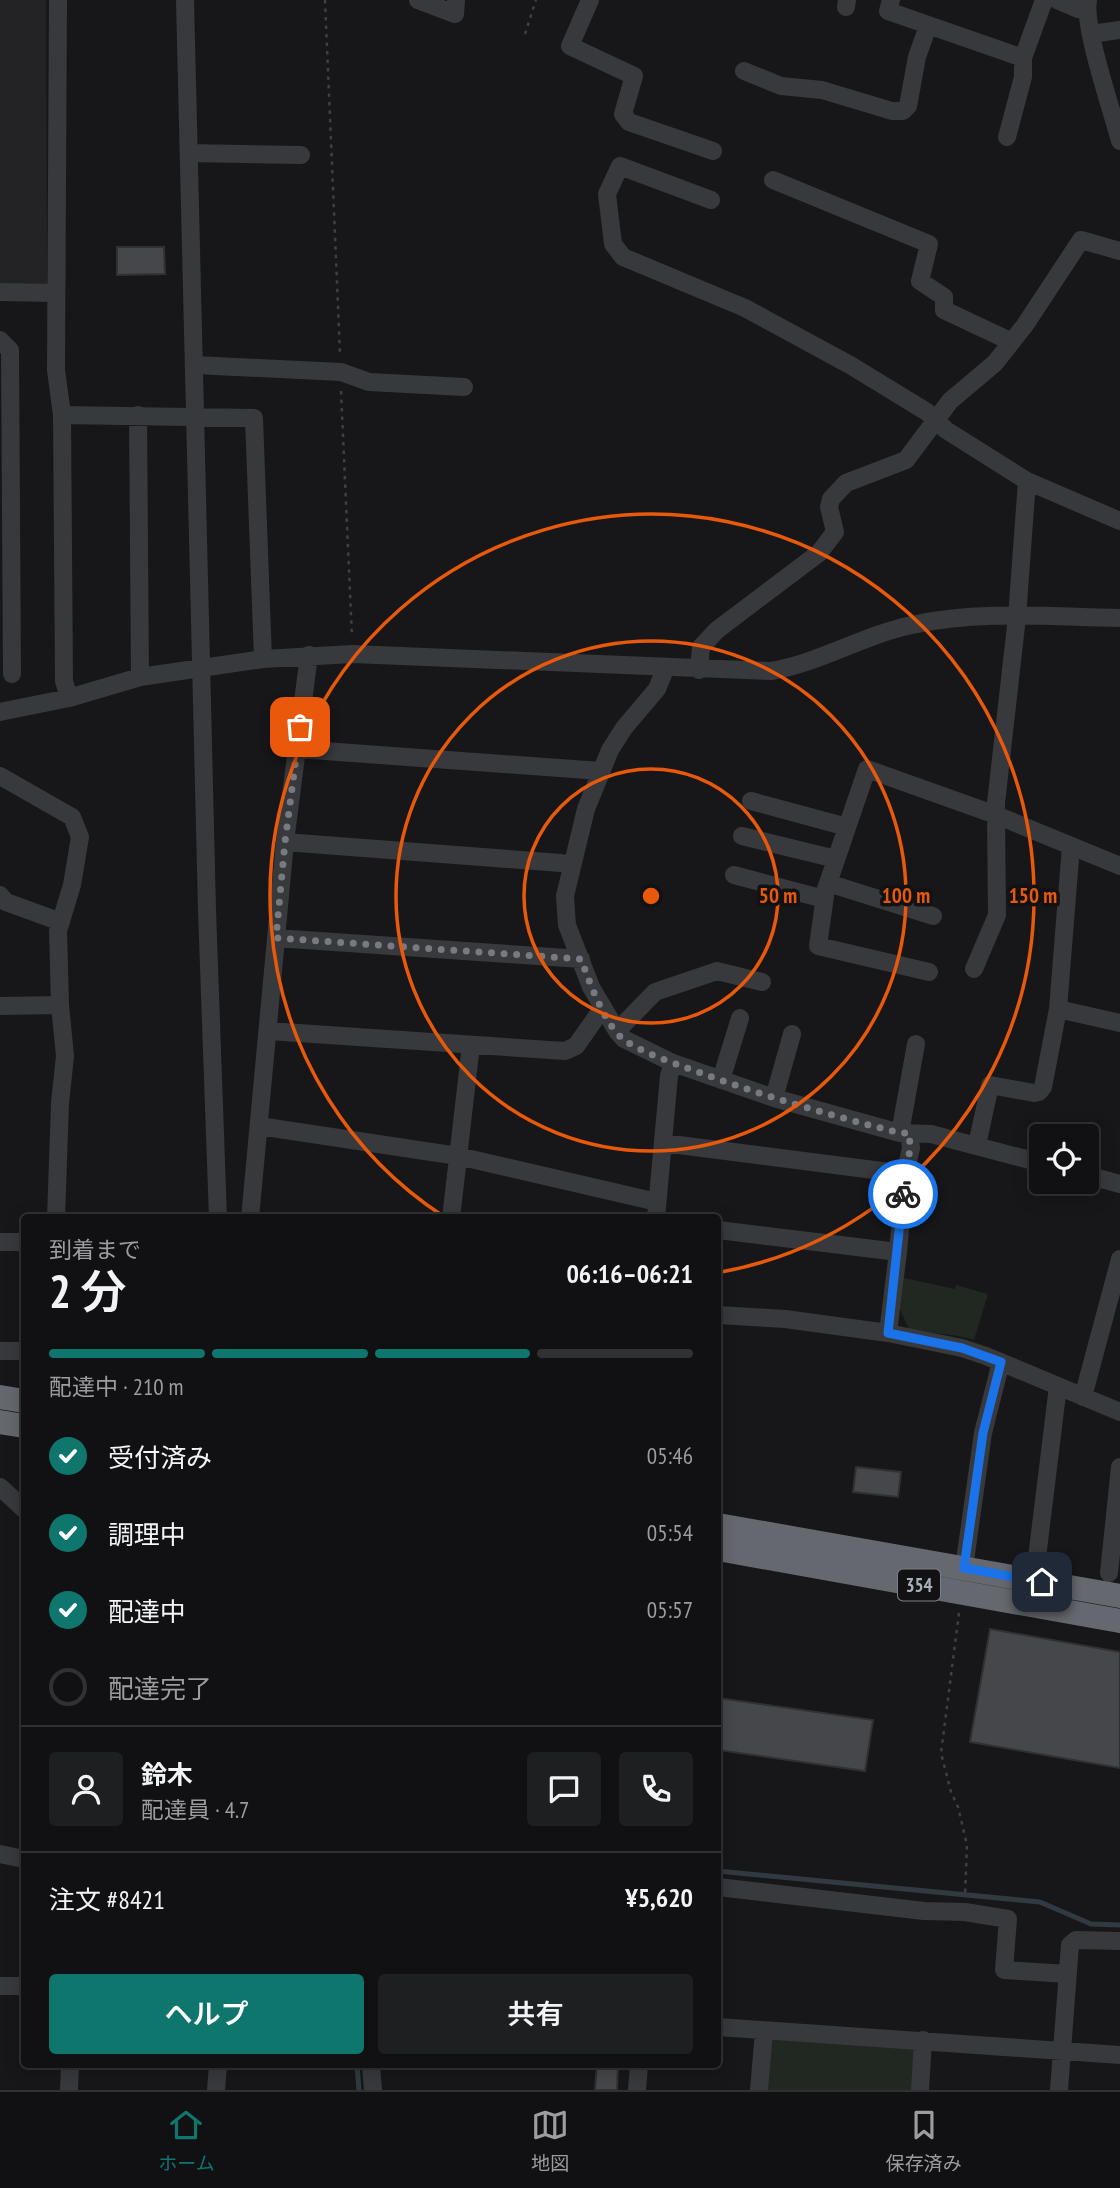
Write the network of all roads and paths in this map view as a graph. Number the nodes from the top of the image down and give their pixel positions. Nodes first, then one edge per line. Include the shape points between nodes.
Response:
1 (58, 0) edge
2 (185, 0) edge
3 (325, 0) edge
4 (418, 0) edge
5 (456, 0) edge
6 (536, 0) edge
7 (590, 0) edge
8 (891, 0) edge
9 (1044, 0) edge
10 (1057, 0) edge
11 (1087, 5) edge
12 (928, 26) junction
13 (1120, 30) edge
14 (526, 34) dead end
15 (1091, 34) junction
16 (1023, 58) junction
17 (744, 71) dead end
18 (1007, 137) dead end
19 (1120, 141) edge
20 (713, 151) dead end
21 (189, 153) junction
22 (301, 155) dead end
23 (773, 180) dead end
24 (712, 200) dead end
25 (1120, 251) edge
26 (0, 292) edge
27 (55, 293) junction
28 (0, 340) edge
29 (1012, 342) junction
30 (195, 365) junction
31 (341, 372) junction
32 (464, 387) dead end
33 (62, 415) junction
34 (138, 415) junction
35 (196, 417) junction
36 (5, 421) edge
37 (935, 421) junction
38 (1027, 481) junction
39 (5, 501) edge
40 (1120, 521) edge
41 (6, 581) edge
42 (1017, 617) junction
43 (1120, 618) edge
44 (353, 654) junction
45 (309, 655) junction
46 (263, 659) junction
47 (666, 667) junction
48 (202, 668) junction
49 (699, 670) junction
50 (12, 674) dead end
51 (140, 677) junction
52 (69, 698) junction
53 (0, 712) edge
54 (297, 749) junction
55 (601, 772) junction
56 (0, 776) edge
57 (751, 801) dead end
58 (996, 815) junction
59 (847, 827) junction
60 (742, 836) dead end
61 (285, 842) junction
62 (1071, 846) junction
63 (836, 859) junction
64 (572, 865) junction
65 (1120, 866) edge
66 (734, 875) dead end
67 (826, 891) junction
68 (0, 895) edge
69 (933, 916) dead end
70 (61, 922) junction
71 (276, 938) junction
72 (581, 959) junction
73 (974, 969) dead end
74 (929, 972) dead end
75 (762, 982) dead end
76 (60, 1005) junction
77 (0, 1006) edge
78 (603, 1009) junction
79 (1058, 1009) junction
80 (740, 1018) dead end
81 (1120, 1023) edge
82 (269, 1031) junction
83 (617, 1031) junction
84 (792, 1034) dead end
85 (916, 1044) dead end
86 (471, 1045) junction
87 (673, 1063) junction
88 (721, 1080) junction
89 (775, 1098) junction
90 (259, 1126) junction
91 (905, 1133) junction
92 (663, 1143) junction
93 (977, 1145) junction
94 (458, 1156) junction
95 (1029, 1160) edge
96 (905, 1174) junction
97 (1099, 1178) edge
98 (1120, 1184) edge
99 (656, 1210) edge
100 (56, 1214) edge
101 (218, 1214) edge
102 (250, 1214) edge
103 (451, 1214) edge
104 (721, 1230) edge
105 (0, 1242) edge
106 (21, 1242) edge
107 (898, 1252) junction
108 (1120, 1259) edge
109 (721, 1315) edge
110 (888, 1333) junction
111 (0, 1351) edge
112 (21, 1351) edge
113 (1001, 1362) junction
114 (1058, 1386) junction
115 (0, 1397) edge
116 (1083, 1397) junction
117 (21, 1400) edge
118 (1120, 1412) edge
119 (0, 1422) edge
120 (21, 1426) edge
121 (1120, 1466) edge
122 (0, 1487) edge
123 (21, 1506) edge
124 (721, 1526) edge
125 (721, 1549) edge
126 (1036, 1566) dead end
127 (1109, 1573) dead end
128 (963, 1581) junction
129 (1120, 1596) edge
130 (1120, 1621) edge
131 (0, 1854) edge
132 (21, 1858) edge
133 (721, 1887) edge
134 (965, 1912) junction
135 (1120, 1941) edge
136 (1068, 1974) junction
137 (0, 1986) edge
138 (21, 1986) edge
139 (721, 2027) edge
140 (764, 2031) junction
141 (923, 2039) junction
142 (1062, 2050) junction
143 (1120, 2054) edge
144 (70, 2068) edge
145 (218, 2068) edge
146 (371, 2068) edge
147 (639, 2068) edge
148 (69, 2090) edge
149 (216, 2090) edge
150 (373, 2090) edge
151 (637, 2090) edge
152 (759, 2090) edge
153 (920, 2090) edge
154 (1059, 2090) edge

1 - 27 street
2 - 21 street
3 - 31 path
4 - 5 street via 455,14
6 - 14 path
7 - 20 street via 570,46 634,76 623,114 629,122
8 - 12 street via 888,12
9 - 16 street
10 - 11 street via 1078,9
11 - 15 street
12 - 16 street
12 - 17 street via 903,111 822,90 781,86
13 - 15 street
15 - 19 street
16 - 18 street via 1023,77
21 - 22 street
21 - 30 street
23 - 29 street via 929,244 920,281 944,297 944,310
24 - 37 street via 620,166 607,194 613,244 623,257 745,308 850,365 928,412
25 - 29 street via 1081,240
26 - 27 street
27 - 33 street
28 - 36 street via 10,350
29 - 37 street
30 - 31 street
30 - 35 street
31 - 32 street via 369,382
31 - 44 path
33 - 34 street
33 - 52 street via 64,681
34 - 35 street
34 - 51 street
35 - 46 street via 254,418
35 - 48 street
36 - 39 street
37 - 38 street
37 - 49 street via 906,460 846,483 837,491 830,507 835,533 828,543 716,630 701,647
38 - 40 street
38 - 42 street
39 - 41 street
41 - 50 street
42 - 43 street
42 - 49 street via 909,625 799,667
42 - 58 street
44 - 45 street
44 - 47 street
45 - 46 street
45 - 54 street
46 - 48 street
47 - 49 street
47 - 55 street via 656,689 610,750
48 - 51 street
48 - 101 street
51 - 52 street
52 - 53 street
54 - 55 street
54 - 61 street
55 - 64 street via 586,808
56 - 70 street via 72,817 80,837
57 - 59 street
58 - 59 street via 867,769
58 - 62 street
58 - 73 street via 997,915
59 - 63 street
60 - 63 street
61 - 64 street
61 - 71 street
62 - 65 street
62 - 79 street
63 - 67 street
64 - 72 street via 564,912
66 - 67 street
67 - 69 street
67 - 74 street via 818,946
68 - 70 street via 6,902
70 - 76 street
71 - 72 street
71 - 82 street
72 - 78 street
75 - 83 street via 716,971 655,992
76 - 77 street
76 - 100 street via 65,1056
78 - 83 street
78 - 86 street via 571,1050
79 - 81 street
79 - 93 street via 1043,1087 1034,1093 990,1085
80 - 88 street
82 - 86 street
82 - 90 street
83 - 87 street
84 - 89 street
85 - 91 street
86 - 94 street
87 - 88 street
87 - 92 street
88 - 89 street
89 - 91 street
90 - 94 street
90 - 102 street
91 - 93 street
91 - 96 street via 911,1148
92 - 96 street
92 - 99 street
93 - 95 street
94 - 99 street
94 - 103 street
96 - 107 street
97 - 98 street
104 - 107 street
105 - 106 street
107 - 110 street
108 - 116 street
109 - 110 street
110 - 113 street via 962,1348
111 - 112 street
113 - 114 street
113 - 128 street via 983,1433
114 - 116 street
114 - 126 street
115 - 117 highway
116 - 118 street
119 - 120 highway
121 - 127 street
122 - 123 street
124 - 128 highway, 354
125 - 128 highway, 354
128 - 129 highway, 354
128 - 130 highway, 354
128 - 134 path via 941,1753 967,1845
131 - 132 street
133 - 134 street
134 - 136 street via 1008,1919 1004,1970
135 - 136 street via 1072,1942
136 - 142 street
137 - 138 street
139 - 140 street
140 - 141 street
140 - 152 street
141 - 142 street
141 - 153 street
142 - 143 street
142 - 154 street
144 - 148 street
145 - 149 street
146 - 150 street
147 - 151 street

